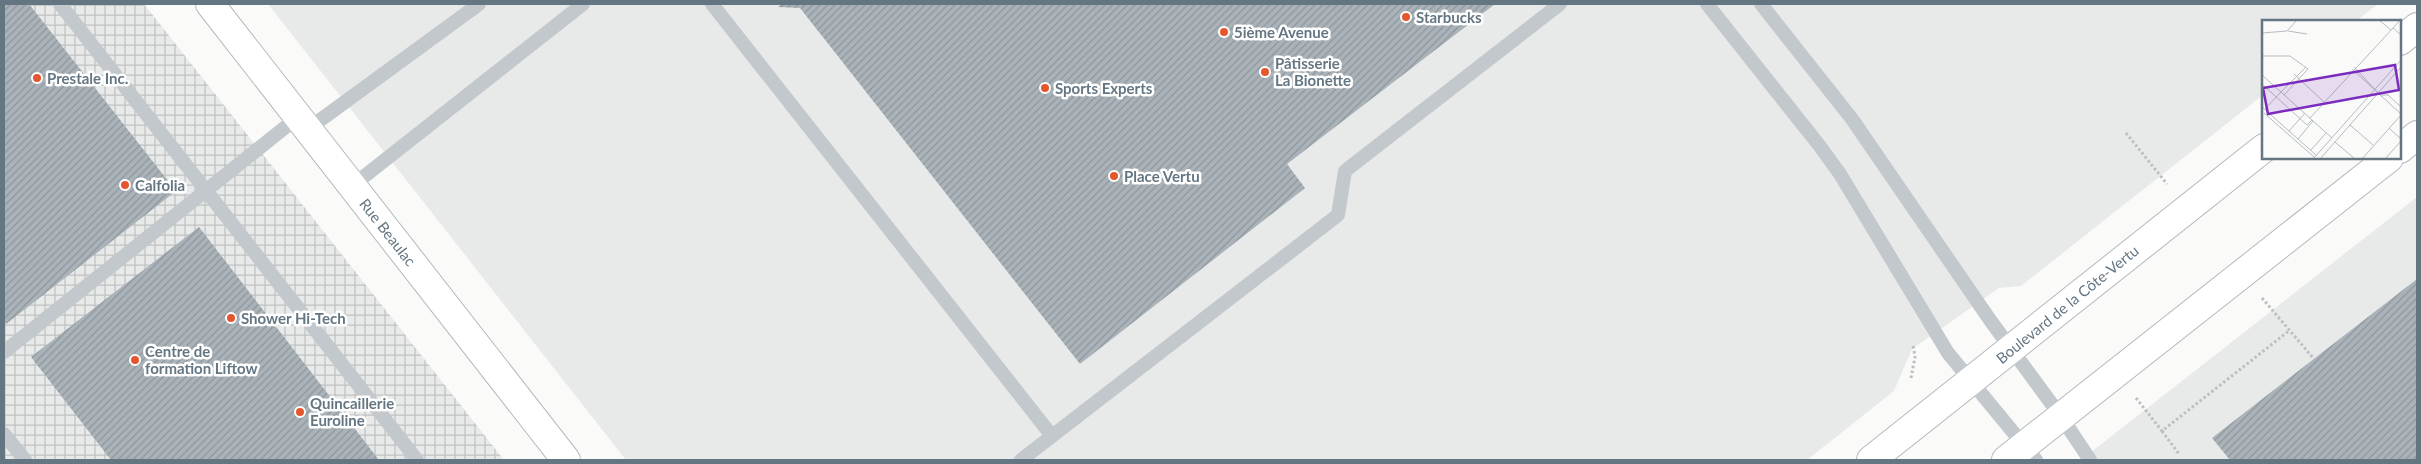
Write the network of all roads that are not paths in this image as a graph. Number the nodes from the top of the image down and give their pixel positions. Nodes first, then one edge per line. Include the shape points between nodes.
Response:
1 (60, 4) edge
2 (210, 4) edge
3 (479, 4) edge
4 (583, 4) edge
5 (712, 4) edge
6 (1560, 4) edge
7 (1707, 4) edge
8 (1761, 4) edge
9 (2417, 27) edge
10 (2401, 39) edge
11 (303, 123) junction
12 (2417, 135) edge
13 (2401, 148) edge
14 (2262, 150) edge
15 (2388, 159) edge
16 (352, 186) junction
17 (207, 192) junction
18 (2011, 348) junction
19 (4, 352) edge
20 (1972, 381) junction
21 (2062, 418) junction
22 (4, 434) edge
23 (1052, 436) junction
24 (2022, 455) edge
25 (25, 460) edge
26 (416, 460) edge
27 (566, 460) edge
28 (1021, 460) edge
29 (1871, 460) edge
30 (2090, 460) edge

1 - 17 lane
2 - 11 main road, Rue Beaulac
3 - 11 lane
4 - 16 lane
5 - 23 lane
6 - 23 lane via 1345,171 1338,216
7 - 20 lane via 1840,174 1948,353
8 - 18 lane via 1852,119
9 - 10 main road
11 - 16 main road, Rue Beaulac
11 - 17 lane
12 - 13 main road
14 - 18 main road, Boulevard de la Côte-Vertu
15 - 21 main road
16 - 27 main road, Rue Beaulac
17 - 19 lane
17 - 26 lane
18 - 20 main road, Boulevard de la Côte-Vertu
18 - 21 lane
20 - 24 lane
20 - 29 main road, Boulevard de la Côte-Vertu
21 - 24 main road
21 - 30 lane
22 - 25 lane
23 - 28 lane

